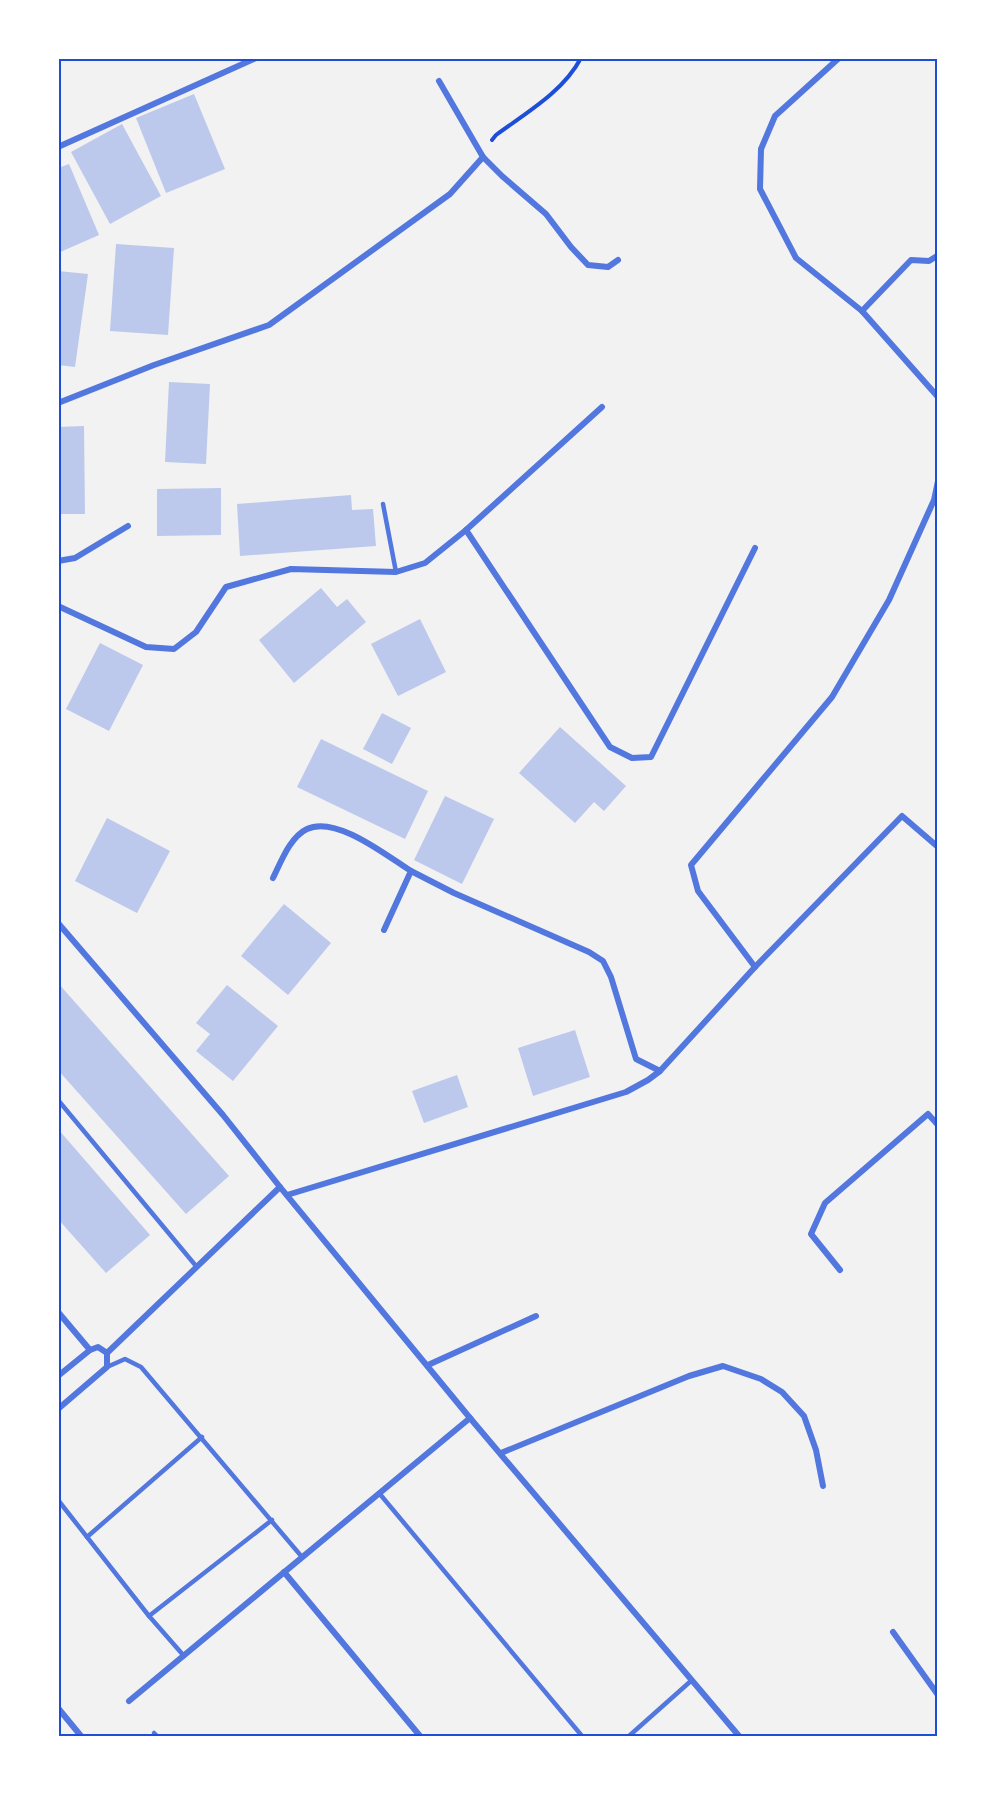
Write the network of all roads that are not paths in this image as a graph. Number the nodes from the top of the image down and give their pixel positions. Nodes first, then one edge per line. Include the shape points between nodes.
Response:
1 (256, 58) edge
2 (839, 58) edge
3 (439, 81) dead end
4 (58, 147) edge
5 (483, 157) junction
6 (937, 256) edge
7 (618, 260) dead end
8 (862, 311) junction
9 (938, 397) edge
10 (58, 403) edge
11 (603, 407) dead end
12 (938, 481) edge
13 (936, 500) edge
14 (383, 504) dead end
15 (129, 526) dead end
16 (466, 530) junction
17 (754, 548) dead end
18 (58, 561) edge
19 (396, 572) junction
20 (58, 606) edge
21 (938, 847) edge
22 (411, 871) junction
23 (273, 878) dead end
24 (58, 923) edge
25 (384, 930) dead end
26 (755, 967) junction
27 (660, 1071) junction
28 (58, 1100) edge
29 (938, 1125) edge
30 (280, 1187) junction
31 (287, 1195) junction
32 (196, 1266) junction
33 (840, 1270) dead end
34 (58, 1312) edge
35 (536, 1316) dead end
36 (90, 1350) junction
37 (107, 1353) junction
38 (428, 1365) junction
39 (107, 1367) junction
40 (58, 1376) edge
41 (58, 1409) edge
42 (470, 1418) junction
43 (202, 1437) junction
44 (501, 1453) junction
45 (823, 1486) dead end
46 (379, 1493) junction
47 (58, 1500) edge
48 (272, 1520) junction
49 (87, 1537) junction
50 (302, 1557) junction
51 (284, 1572) junction
52 (149, 1616) junction
53 (893, 1632) dead end
54 (184, 1656) junction
55 (692, 1680) junction
56 (938, 1695) edge
57 (129, 1701) dead end
58 (58, 1708) edge
59 (79, 1734) edge
60 (70, 1737) edge
61 (420, 1737) edge
62 (582, 1737) edge
63 (629, 1737) edge
64 (739, 1737) edge

1 - 4 street
2 - 8 street via 775,116 761,149 760,189 796,258
3 - 5 street
5 - 7 street via 546,214 588,266 608,267
5 - 10 street via 450,194 269,325
6 - 8 street via 928,261 911,260
8 - 9 street
11 - 16 street
12 - 13 street
13 - 26 street via 889,600 832,697 691,865 698,891
14 - 19 lane
15 - 18 street via 75,558
16 - 17 street via 610,747 632,758 651,758
16 - 19 street via 425,563
19 - 20 street via 291,569 226,587 196,632 174,649 146,647
21 - 26 street via 902,816
22 - 23 street via 354,835 321,826 297,836
22 - 25 street
22 - 27 street via 603,961 636,1059
24 - 30 street
26 - 27 street
27 - 31 street via 627,1092
28 - 32 lane
29 - 33 street via 928,1114 825,1203 811,1234
30 - 31 street
30 - 32 street
31 - 38 street
32 - 37 street
34 - 36 street
35 - 38 street
36 - 37 street via 99,1347
36 - 40 street
37 - 39 street
38 - 42 street
39 - 41 street
39 - 43 lane via 125,1359 141,1367
42 - 44 street
42 - 46 street
43 - 48 lane
43 - 49 lane
44 - 45 street via 689,1376 723,1366 761,1379 782,1392 804,1416
44 - 55 street
46 - 50 street
46 - 62 lane
47 - 49 lane
48 - 50 lane
48 - 52 lane
49 - 52 lane
50 - 51 street
51 - 54 street
51 - 61 street
52 - 54 lane
53 - 56 street
54 - 57 street
55 - 63 lane
55 - 64 street
58 - 59 street
59 - 60 street

